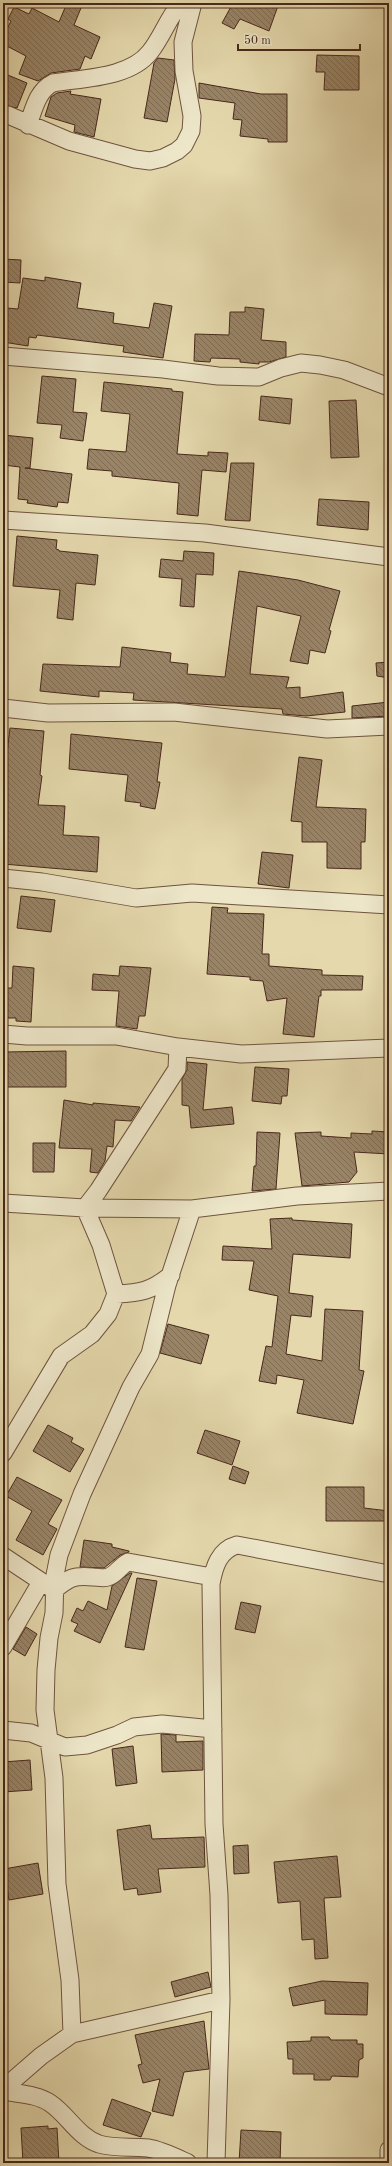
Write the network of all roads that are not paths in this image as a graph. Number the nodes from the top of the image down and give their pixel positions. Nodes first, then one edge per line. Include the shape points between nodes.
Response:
1 (181, 3) edge
2 (193, 3) edge
3 (3, 115) edge
4 (28, 125) junction
5 (3, 356) edge
6 (389, 387) edge
7 (3, 520) edge
8 (389, 557) edge
9 (3, 708) edge
10 (389, 726) edge
11 (3, 878) edge
12 (389, 905) edge
13 (3, 1034) edge
14 (178, 1047) junction
15 (389, 1048) edge
16 (389, 1191) edge
17 (3, 1203) edge
18 (84, 1208) junction
19 (192, 1209) junction
20 (171, 1275) junction
21 (116, 1294) junction
22 (3, 1453) edge
23 (3, 1556) edge
24 (389, 1574) edge
25 (212, 1577) junction
26 (47, 1586) junction
27 (3, 1647) edge
28 (213, 1729) junction
29 (3, 1730) edge
30 (49, 1740) junction
31 (221, 2000) junction
32 (72, 2034) junction
33 (3, 2090) edge
34 (389, 2150) edge
35 (188, 2163) edge
36 (216, 2163) edge
37 (389, 2163) edge

1 - 4 street via 141,62 124,72 46,86 41,91
2 - 4 street via 183,42 184,71 192,116 191,131 184,145 177,151 150,161 135,159 68,142
3 - 4 street via 8,114
5 - 6 street via 259,378 281,368 301,363 344,370
7 - 8 street via 204,534
9 - 10 street via 48,713 174,712 327,729
11 - 12 street via 136,898 192,893
13 - 14 street via 116,1036
14 - 15 street via 242,1054
14 - 18 street via 177,1069 98,1191
16 - 19 street via 297,1196
17 - 18 street
18 - 19 street
18 - 21 street via 101,1245
19 - 20 street
20 - 21 street via 155,1288 138,1293
20 - 26 street via 150,1354 131,1387 82,1494
21 - 22 street via 108,1314 92,1334 61,1356
23 - 26 street
24 - 25 street via 237,1545 228,1547 222,1553
25 - 26 street via 128,1562 106,1578 79,1575
25 - 28 street
26 - 27 street
26 - 30 street via 54,1613 49,1638 45,1704
28 - 30 street via 162,1724 134,1727 87,1745 65,1747
28 - 31 street
29 - 30 street via 31,1733
30 - 32 street via 54,1778 56,1884 70,1980
31 - 32 street
31 - 36 street
32 - 33 street via 41,2056
33 - 35 street via 34,2096 50,2103 80,2132 98,2144 121,2148 148,2148
34 - 37 street

